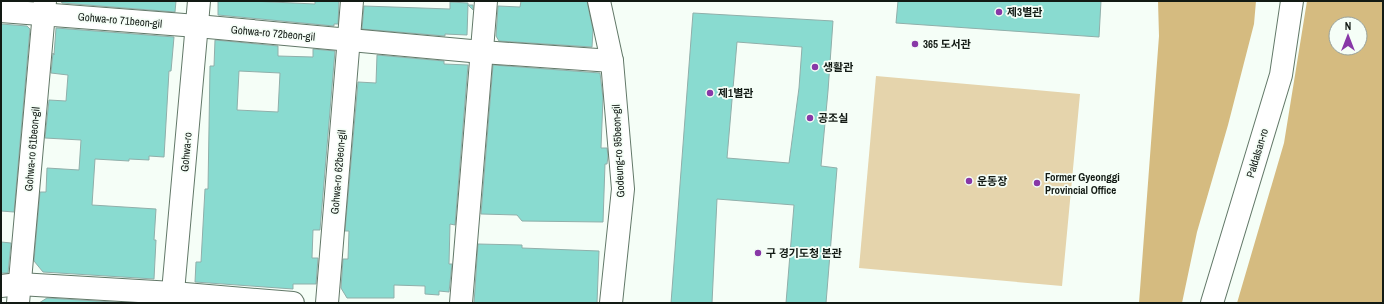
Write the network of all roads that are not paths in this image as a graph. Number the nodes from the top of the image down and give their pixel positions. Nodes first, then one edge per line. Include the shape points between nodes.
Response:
1 (199, 1) edge
2 (352, 1) edge
3 (486, 1) edge
4 (599, 1) edge
5 (1292, 1) edge
6 (45, 7) edge
7 (1, 11) edge
8 (197, 26) junction
9 (348, 41) junction
10 (482, 52) junction
11 (612, 61) junction
12 (13, 291) edge
13 (173, 298) edge
14 (292, 303) edge
15 (327, 303) edge
16 (461, 303) edge
17 (611, 303) edge
18 (1212, 303) edge

1 - 8 street, Gohwa-ro
2 - 9 street
3 - 10 street
4 - 11 street, Godeung-ro 95beon-gil
5 - 18 street, Paldalsan-ro via 1280,75
6 - 7 street, Gohwa-ro 71beon-gil
6 - 8 street, Gohwa-ro 71beon-gil
6 - 12 street, Gohwa-ro 61beon-gil
8 - 9 street, Gohwa-ro 72beon-gil
8 - 13 street, Gohwa-ro
9 - 10 street, Gohwa-ro 72beon-gil
9 - 15 street, Gohwa-ro 62beon-gil
10 - 11 street, Gohwa-ro 72beon-gil
10 - 16 street
11 - 17 street, Godeung-ro 95beon-gil via 623,189
12 - 13 street, Gohwa-ro 61beon-gil
13 - 14 street

